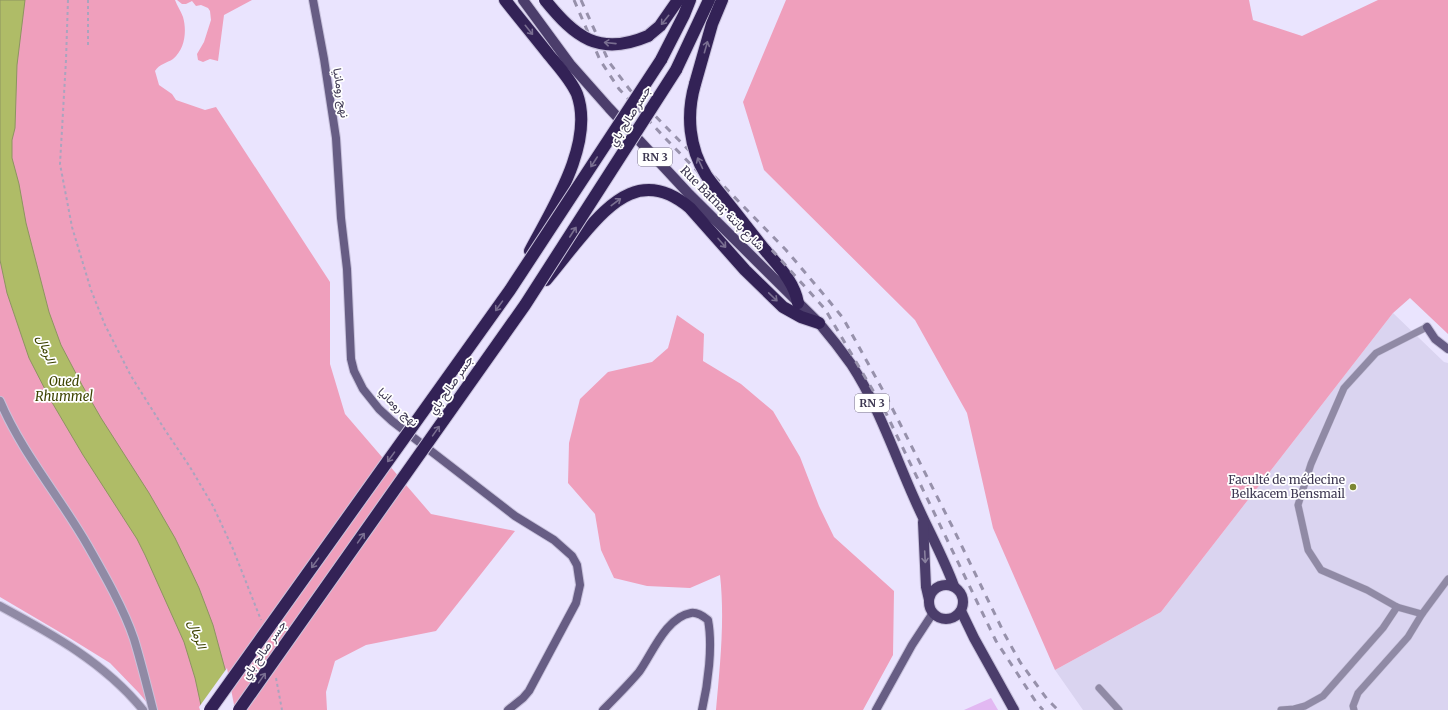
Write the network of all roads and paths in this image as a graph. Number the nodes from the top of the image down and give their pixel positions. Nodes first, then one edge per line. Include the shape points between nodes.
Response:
1 (68, 0) edge
2 (88, 0) edge
3 (313, 0) edge
4 (505, 0) edge
5 (523, 0) edge
6 (545, 0) edge
7 (678, 0) edge
8 (690, 0) edge
9 (709, 0) edge
10 (722, 0) edge
11 (88, 45) dead end
12 (510, 290) junction
13 (798, 303) junction
14 (525, 305) junction
15 (819, 323) junction
16 (1427, 327) joint
17 (1448, 349) edge
18 (0, 401) edge
19 (923, 518) junction
20 (1448, 579) edge
21 (954, 586) junction
22 (929, 600) junction
23 (0, 606) edge
24 (1397, 607) junction
25 (961, 612) junction
26 (933, 613) junction
27 (1422, 614) junction
28 (262, 624) dead end
29 (276, 677) dead end
30 (1099, 688) dead end
31 (143, 710) edge
32 (153, 710) edge
33 (210, 710) edge
34 (239, 710) edge
35 (282, 710) edge
36 (508, 710) edge
37 (603, 710) edge
38 (702, 710) edge
39 (876, 710) edge
40 (1014, 710) edge
41 (1119, 710) edge
42 (1281, 710) edge
43 (1354, 710) edge

1 - 28 path via 60,164 72,227 84,269 95,302 123,363 214,506
2 - 11 path
3 - 36 street, نهج رومانيا via 335,128 347,269 350,346 358,380 369,397 392,421 515,516 554,540 572,556 577,565 580,585 576,603 529,691
4 -> 12 highway, bridge via 568,80 577,95 580,115 576,152 568,176
5 - 13 main road, Rue Batna; شارع باتنة / RN 3 via 570,64 609,108
7 -> 6 highway, bridge via 660,26 648,36 634,42 616,44 584,38 561,20
8 -> 12 highway, bridge via 661,60
14 -> 9 highway, جسر صالح باي, bridge via 676,70
13 -> 10 highway, bridge via 789,279 707,176 692,140 689,124 691,97 712,24
12 -> 33 highway, bridge
13 - 15 main road, RN 3
14 -> 15 highway, bridge via 590,226 618,200 640,191 660,191 681,200 783,307
34 -> 14 highway, جسر صالح باي, bridge
15 - 19 main road, RN 3 via 851,365 868,395
16 - 17 street via 1435,340
16 - 24 lane via 1376,353 1344,388 1311,464 1298,505 1308,550 1321,570
18 - 32 street via 44,479 88,546 117,602 133,638
19 - 21 main road, RN 3
19 -> 22 main road, RN 3 via 926,587
20 - 27 lane
21 - 22 main road via 938,587
21 - 25 main road via 963,597
22 - 26 main road
23 - 31 street via 46,630 97,664
24 - 27 lane
24 - 42 lane via 1383,628 1322,696 1305,706
25 - 26 main road via 954,618 945,619
25 - 40 main road
26 - 39 street
27 - 43 lane via 1408,637 1358,693
29 - 35 path
30 - 41 lane
37 - 38 street via 639,671 666,630 678,618 691,613 699,614 708,620 710,629

